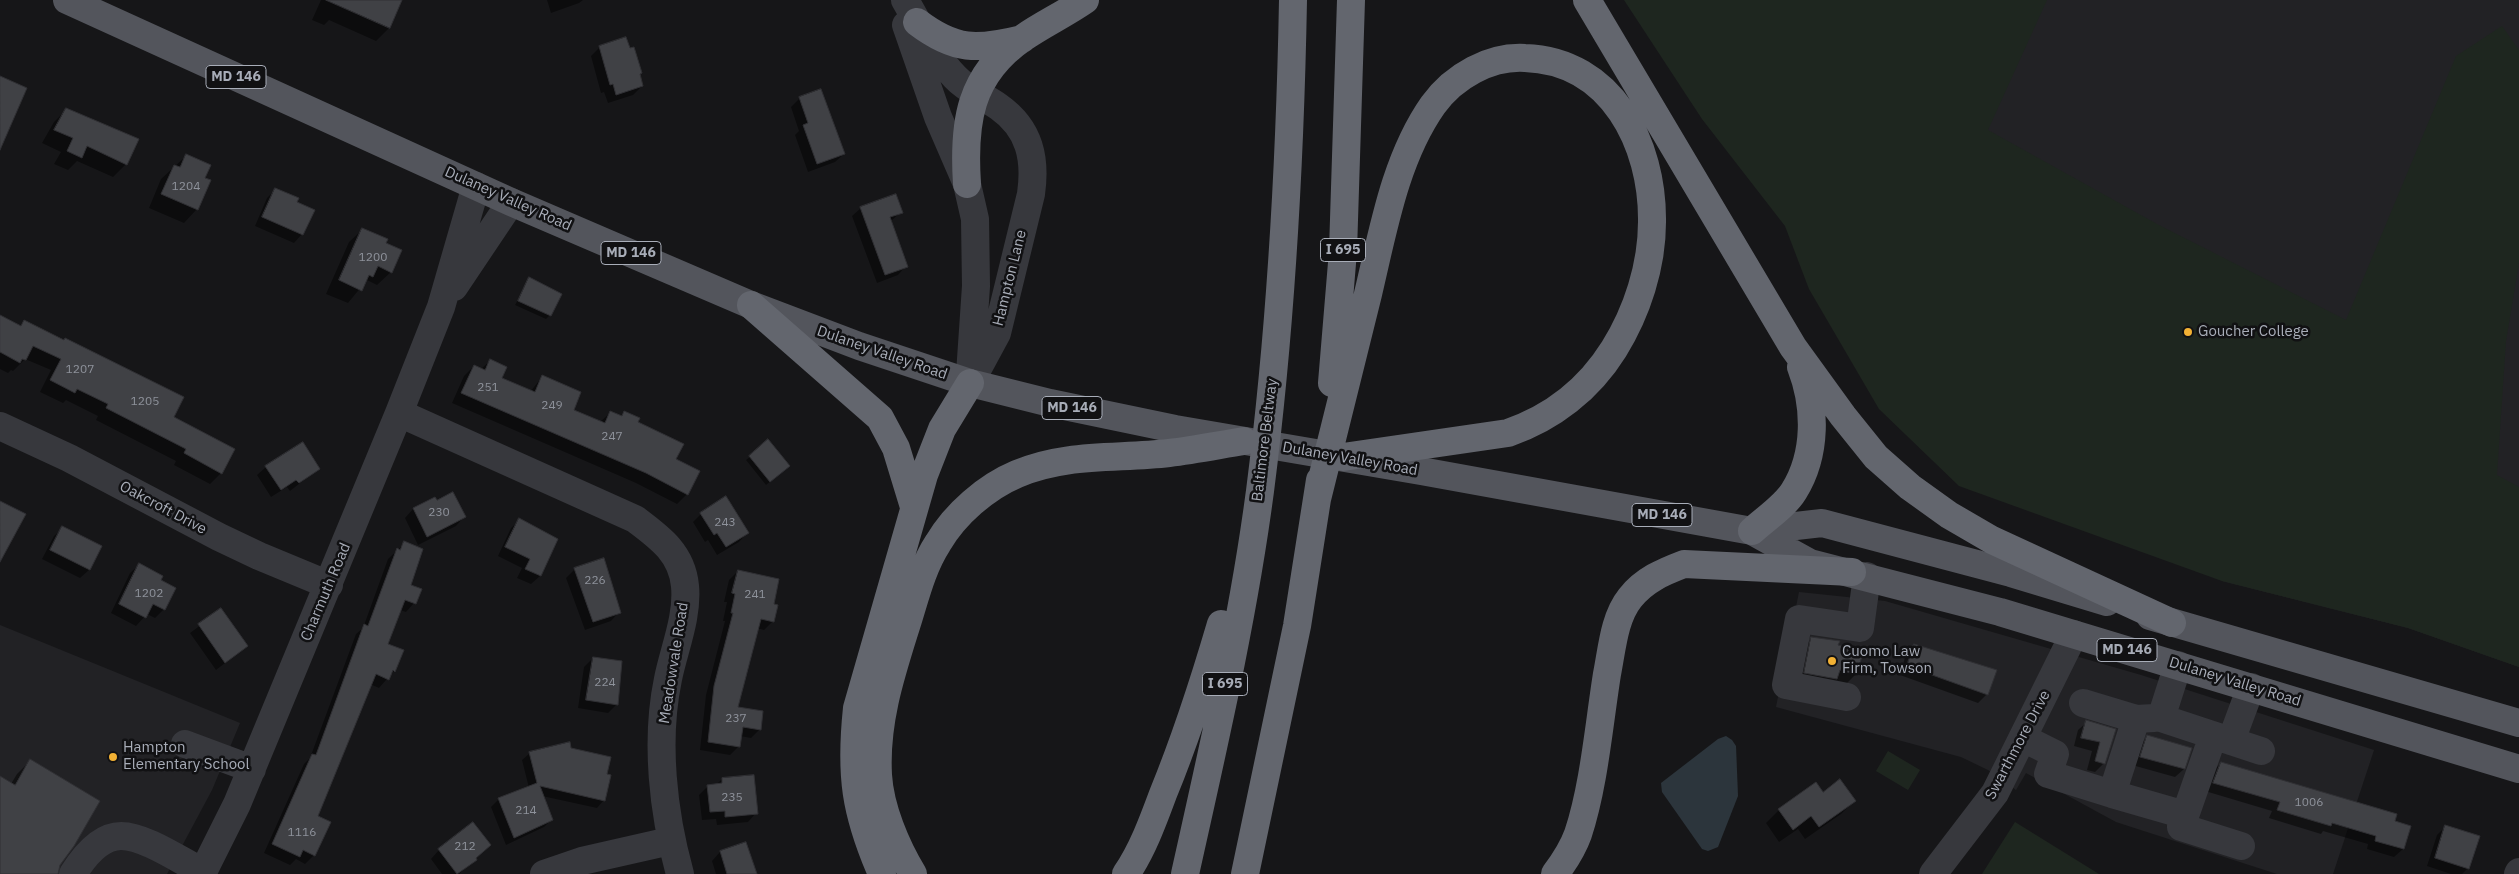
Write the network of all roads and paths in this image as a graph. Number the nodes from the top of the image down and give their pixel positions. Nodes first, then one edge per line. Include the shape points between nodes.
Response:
1 (67, 0) edge
2 (897, 0) edge
3 (1085, 0) edge
4 (1293, 0) edge
5 (1351, 0) edge
6 (1587, 0) edge
7 (911, 11) edge
8 (1022, 39) junction
9 (975, 94) junction
10 (967, 184) junction
11 (476, 186) junction
12 (511, 202) junction
13 (751, 305) junction
14 (441, 307) junction
15 (1793, 347) junction
16 (970, 383) junction
17 (399, 413) junction
18 (0, 426) edge
19 (1172, 441) junction
20 (1244, 441) joint
21 (1343, 457) joint
22 (1422, 459) junction
23 (1259, 493) junction
24 (1317, 499) junction
25 (914, 507) junction
26 (1752, 531) junction
27 (1860, 574) junction
28 (329, 585) junction
29 (2172, 623) junction
30 (2074, 634) junction
31 (2178, 665) junction
32 (2250, 687) junction
33 (1847, 697) dead end
34 (2083, 703) dead end
35 (2148, 718) junction
36 (2519, 723) edge
37 (2023, 738) junction
38 (2222, 738) junction
39 (185, 744) dead end
40 (2260, 751) dead end
41 (252, 769) junction
42 (2519, 769) edge
43 (2112, 794) junction
44 (2185, 814) junction
45 (670, 841) junction
46 (2241, 846) dead end
47 (202, 873) edge
48 (74, 874) edge
49 (544, 874) edge
50 (680, 874) edge
51 (882, 874) edge
52 (913, 874) edge
53 (1126, 874) edge
54 (1185, 874) edge
55 (1245, 874) edge
56 (1555, 874) edge
57 (1933, 874) edge

1 - 11 main road, Dulaney Valley Road / MD 146
2 - 10 street, Hampton Lane via 938,117
3 - 8 highway
4 - 23 highway, Baltimore Beltway / I 695 via 1291,138 1284,251
5 - 24 highway, I 695 via 1343,251
6 - 15 highway
7 - 8 highway via 938,38 953,44 993,46
7 - 9 street, Hampton Lane via 955,78
8 - 9 highway via 993,66
9 - 10 highway via 965,147
9 - 16 street, Hampton Lane via 999,106 1015,121 1026,138 1034,174 997,333
10 - 16 street, Hampton Lane via 975,219 977,249
11 - 12 main road, Dulaney Valley Road / MD 146
11 - 14 street, Charmuth Road
12 - 13 main road, Dulaney Valley Road / MD 146
12 - 14 street, Charmuth Road
13 - 16 main road, Dulaney Valley Road / MD 146
13 - 25 highway via 880,418 896,448
14 - 17 street, Charmuth Road
15 - 26 highway via 1809,387 1811,446 1794,492
15 - 29 highway via 1876,456 1910,487 1992,540
16 - 19 main road, Dulaney Valley Road / MD 146 via 1050,403
16 - 25 highway via 932,451
17 - 28 street, Charmuth Road
17 - 45 street, Meadowvale Road via 635,519 665,541 679,563 685,586 683,618 668,680 662,733
18 - 28 street, Oakcroft Drive via 69,458 227,541
19 - 20 highway
19 - 52 highway via 1066,461 1018,474 995,484 953,523 938,542 922,575 880,716 878,777 895,839
20 - 21 main road, Dulaney Valley Road
21 - 22 highway
22 - 24 highway via 1537,422 1566,403 1589,382 1614,349 1642,287 1650,256 1652,222 1640,151 1616,101 1603,87 1582,73 1560,64 1513,57 1471,71 1434,104 1421,126 1385,222
22 - 26 main road, Dulaney Valley Road / MD 146
23 - 53 highway via 1196,709 1154,818
23 - 54 highway, Baltimore Beltway / I 695 via 1210,760
24 - 55 highway, I 695 via 1295,636
25 - 51 highway via 856,708 853,779 860,812
26 - 27 main road, Dulaney Valley Road / MD 146 via 1810,563
26 - 29 main road, Dulaney Valley Road / MD 146 via 1822,523 2011,573
27 - 30 main road, Dulaney Valley Road / MD 146
27 - 33 street via 1860,628 1799,619 1786,685
27 - 56 highway via 1684,564 1661,572 1645,583 1630,598 1621,615 1613,642 1578,836
28 - 41 street, Charmuth Road
29 - 36 main road, Dulaney Valley Road / MD 146
30 - 31 main road, Dulaney Valley Road / MD 146
30 - 37 street, Swarthmore Drive
31 - 32 main road, Dulaney Valley Road / MD 146
31 - 35 street
32 - 38 street
32 - 42 main road, Dulaney Valley Road / MD 146
34 - 35 street
35 - 38 street
35 - 43 street
37 - 43 street via 2055,754 2048,774
37 - 57 street, Swarthmore Drive via 1995,793
38 - 40 street
38 - 44 street
39 - 41 street
41 - 47 street, Charmuth Road
43 - 44 street
44 - 46 street via 2181,827
45 - 49 street via 582,861
45 - 50 street, Meadowvale Road
47 - 48 street via 145,842 120,836 101,843 83,858

